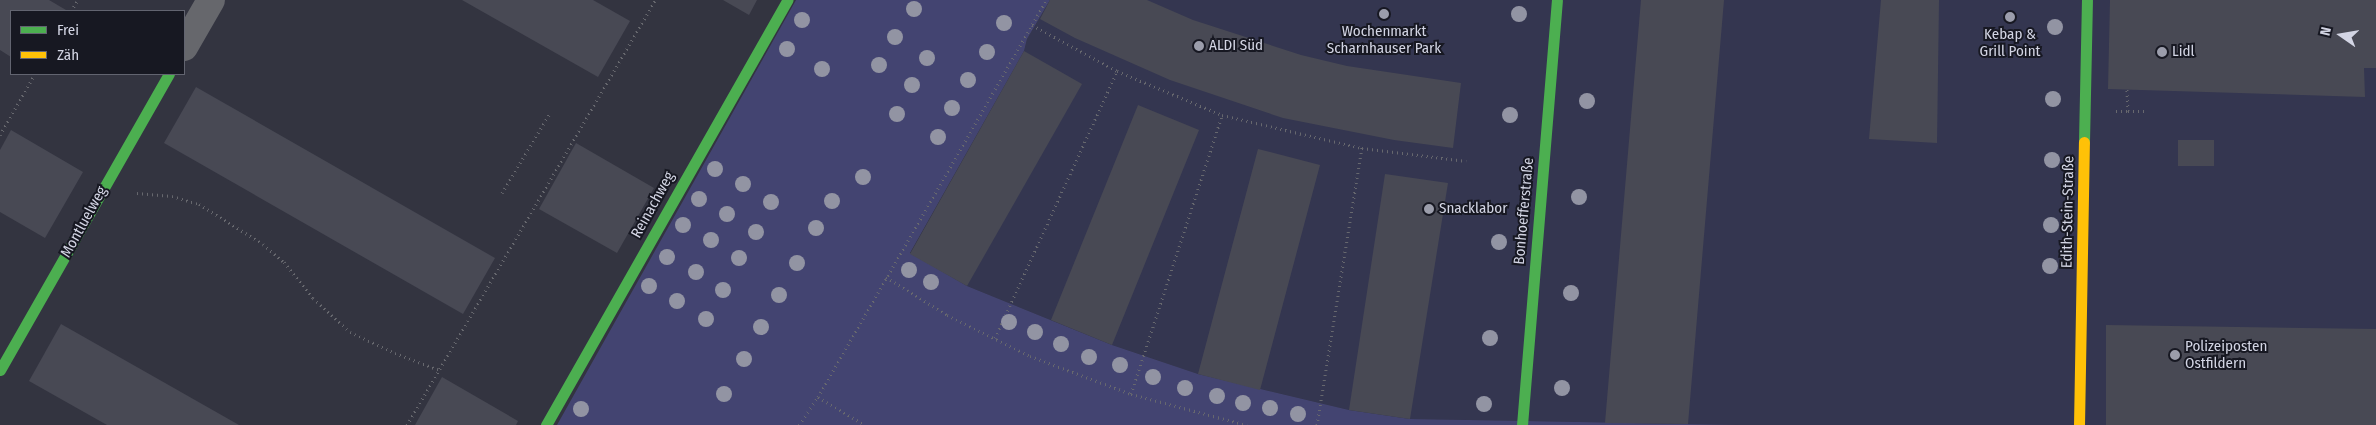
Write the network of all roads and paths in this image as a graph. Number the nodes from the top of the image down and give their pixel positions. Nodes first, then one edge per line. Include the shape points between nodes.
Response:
1 (211, 0) edge
2 (655, 0) edge
3 (787, 0) edge
4 (1046, 0) edge
5 (1557, 0) edge
6 (2087, 0) edge
7 (1032, 25) junction
8 (185, 45) edge
9 (1117, 71) junction
10 (34, 75) edge
11 (168, 75) edge
12 (2128, 111) dead end
13 (2148, 111) dead end
14 (550, 113) dead end
15 (1222, 115) junction
16 (0, 135) edge
17 (1362, 148) junction
18 (1466, 161) dead end
19 (101, 191) junction
20 (502, 193) dead end
21 (886, 278) junction
22 (995, 338) junction
23 (0, 370) edge
24 (439, 370) junction
25 (1131, 394) junction
26 (818, 397) junction
27 (407, 425) edge
28 (546, 425) edge
29 (799, 425) edge
30 (865, 425) edge
31 (1247, 425) edge
32 (1317, 425) edge
33 (1522, 425) edge
34 (2079, 425) edge

1 - 8 street
2 - 24 path
3 - 28 street, Reinachweg
4 - 7 path
5 - 33 street, Bonhoefferstraße
6 - 34 street, Edith-Stein-Straße
7 - 9 path
7 - 21 path
9 - 15 path
9 - 22 path
10 - 16 path
11 - 19 street, Montluelweg
12 - 13 path
14 - 20 path
15 - 17 path
15 - 25 path
17 - 18 path
17 - 32 path
19 - 23 street, Montluelweg
19 - 24 path via 172,196 199,204 263,244 284,262 312,298 350,332
21 - 22 path via 947,315
21 - 26 path
22 - 25 path via 1030,356
24 - 27 path
25 - 31 path
26 - 29 path
26 - 30 path

